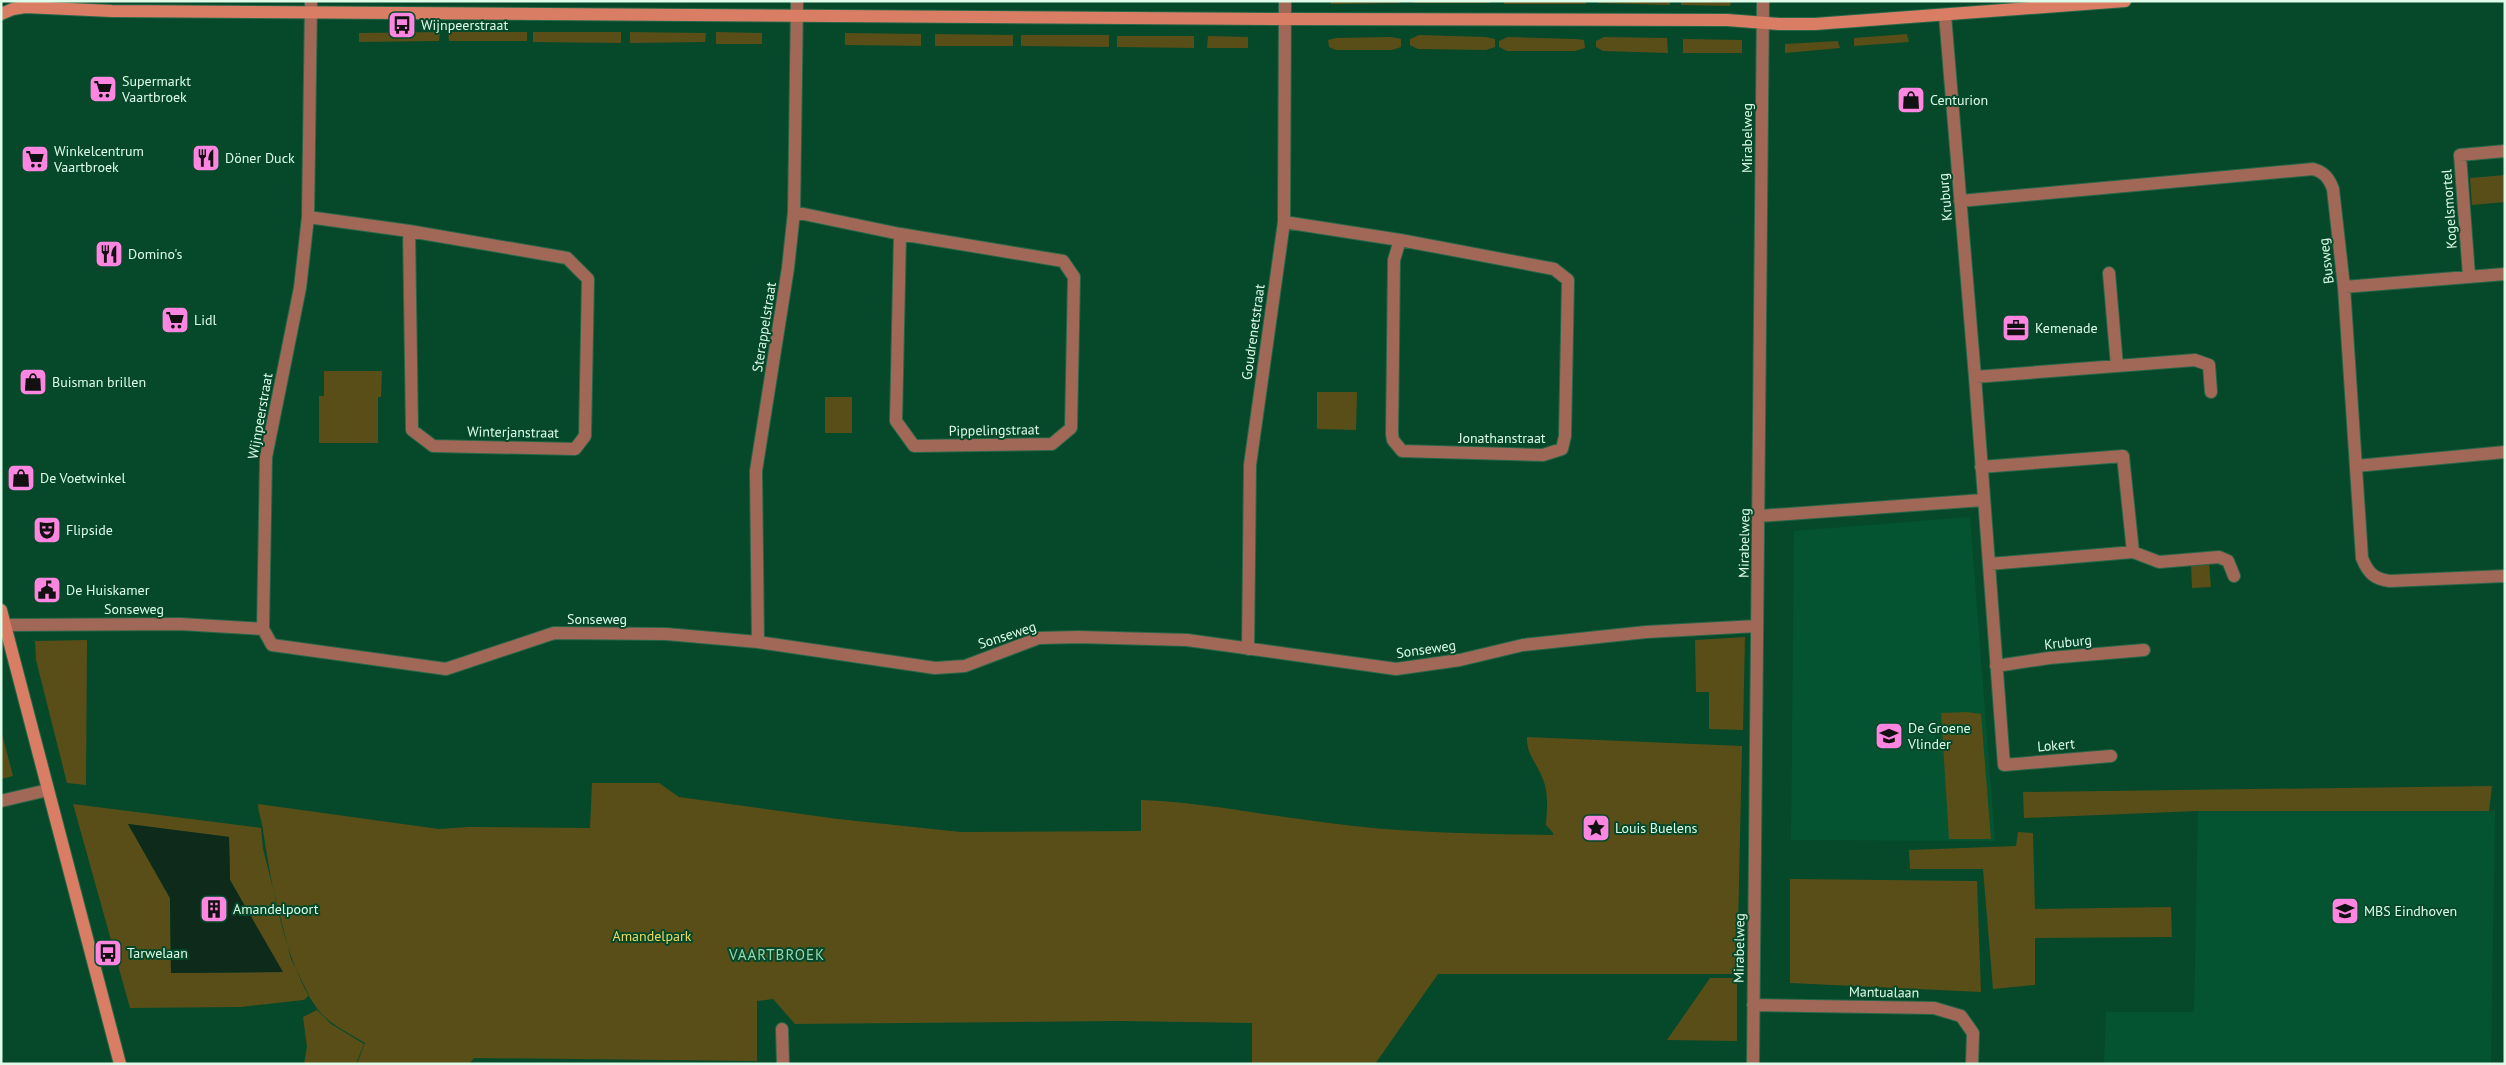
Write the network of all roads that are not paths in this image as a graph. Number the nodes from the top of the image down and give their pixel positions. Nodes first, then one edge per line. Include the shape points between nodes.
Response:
1 (797, 1) edge
2 (1284, 1) edge
3 (1763, 1) edge
4 (2126, 1) edge
5 (311, 7) edge
6 (1, 14) edge
7 (1945, 15) junction
8 (798, 16) junction
9 (1285, 19) junction
10 (1763, 22) junction
11 (2505, 151) edge
12 (1960, 200) junction
13 (794, 212) junction
14 (308, 217) junction
15 (1284, 222) junction
16 (409, 231) junction
17 (900, 234) junction
18 (1400, 240) junction
19 (2109, 272) dead end
20 (2505, 274) edge
21 (2469, 276) junction
22 (2344, 287) junction
23 (2117, 366) junction
24 (1975, 377) junction
25 (2211, 392) dead end
26 (2505, 452) edge
27 (2356, 466) junction
28 (1981, 467) junction
29 (1983, 500) junction
30 (1760, 516) junction
31 (2134, 552) junction
32 (1989, 564) junction
33 (2234, 576) dead end
34 (2505, 576) edge
35 (1, 610) edge
36 (5, 625) junction
37 (1757, 626) junction
38 (263, 629) junction
39 (758, 642) junction
40 (272, 646) joint
41 (1248, 649) junction
42 (2144, 650) dead end
43 (1996, 666) junction
44 (2111, 756) dead end
45 (2004, 765) joint
46 (48, 790) junction
47 (1, 801) edge
48 (1753, 1005) junction
49 (782, 1029) dead end
50 (120, 1064) edge
51 (782, 1064) edge
52 (1753, 1064) edge
53 (1972, 1064) edge

1 - 8 street, Sterappelstraat
2 - 9 street, Goudrenetstraat
3 - 10 street, Mirabelweg
4 - 7 street
5 - 6 street via 112,11 26,7
5 - 8 street
5 - 14 street, Wijnpeerstraat
7 - 10 street via 1815,24
7 - 12 street, Kruburg
8 - 9 street
8 - 13 street, Sterappelstraat
9 - 10 street
9 - 15 street, Goudrenetstraat
10 - 30 street, Mirabelweg
11 - 21 street, Kogelsmortel via 2460,154
12 - 22 street, Busweg via 2313,169 2330,180 2333,189
12 - 24 street, Kruburg
13 - 17 street, Pippelingstraat
13 - 39 street, Sterappelstraat via 756,471
14 - 16 street, Winterjanstraat
14 - 38 street, Wijnpeerstraat via 300,288 266,457
15 - 18 street, Jonathanstraat
15 - 41 street, Goudrenetstraat via 1250,465
16 - 16 street, Winterjanstraat via 412,430 433,446 575,449 585,436 588,279 567,258
17 - 17 street, Pippelingstraat via 896,421 914,446 1052,444 1071,428 1074,277 1063,261
18 - 18 street, Jonathanstraat via 1394,260 1392,381 1392,434 1397,446 1408,452 1543,455 1562,449 1565,436 1568,280 1554,269
19 - 23 street
20 - 21 street
21 - 22 street
22 - 27 street, Busweg
23 - 24 street
23 - 25 street via 2195,360 2208,365
24 - 28 street, Kruburg
26 - 27 street
27 - 34 street, Busweg via 2362,558 2371,576 2390,581
28 - 29 street, Kruburg
28 - 31 street via 2123,456
29 - 30 street
29 - 32 street, Kruburg
30 - 37 street, Mirabelweg
31 - 32 street
31 - 33 street via 2159,562 2219,557 2228,561
32 - 43 street, Kruburg
35 - 36 street
36 - 38 street, Sonseweg via 180,624
36 - 46 street
37 - 41 street, Sonseweg via 1646,632 1523,645 1460,660 1396,669
37 - 48 street, Mirabelweg
38 - 40 street, Wijnpeerstraat
39 - 40 street, Sonseweg via 666,634 554,634 446,669
39 - 41 street, Sonseweg via 935,668 965,666 1039,638 1187,640
42 - 43 street, Kruburg
43 - 45 street, Kruburg
44 - 45 street, Lokert
46 - 47 street
46 - 50 street
48 - 52 street, Mirabelweg
48 - 53 street, Mantualaan via 1934,1008 1961,1016 1973,1033
49 - 51 street

